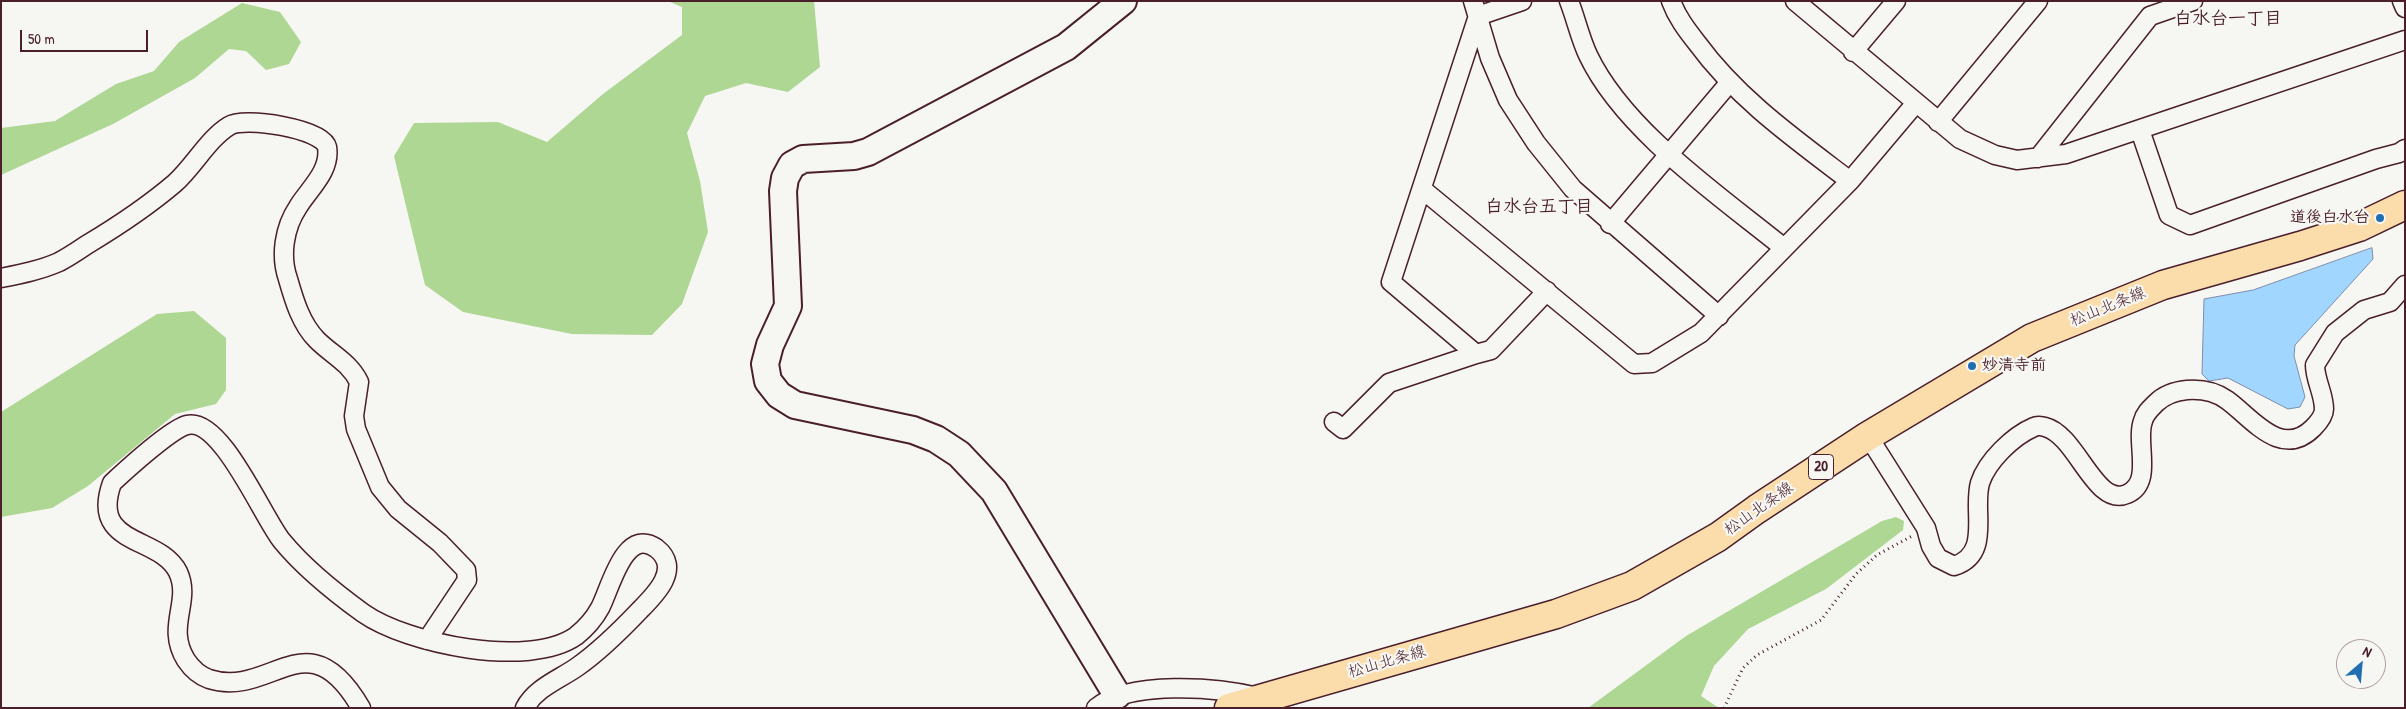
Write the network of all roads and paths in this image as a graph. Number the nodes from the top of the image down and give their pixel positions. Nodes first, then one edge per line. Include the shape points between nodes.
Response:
1 (1123, 1) edge
2 (1522, 1) edge
3 (1570, 1) edge
4 (1671, 1) edge
5 (1795, 1) edge
6 (1896, 1) edge
7 (2038, 1) edge
8 (2193, 1) edge
9 (2402, 1) edge
10 (2146, 8) edge
11 (2405, 8) edge
12 (1475, 9) edge
13 (2405, 40) edge
14 (1853, 52) junction
15 (1730, 82) junction
16 (1915, 104) junction
17 (1938, 122) junction
18 (2140, 130) junction
19 (2405, 149) edge
20 (1670, 153) junction
21 (2038, 158) junction
22 (1850, 181) junction
23 (1422, 189) junction
24 (2405, 205) edge
25 (1610, 224) junction
26 (1784, 248) junction
27 (1, 278) edge
28 (2405, 285) edge
29 (1547, 291) junction
30 (1718, 316) junction
31 (1476, 354) junction
32 (1334, 422) dead end
33 (1868, 436) junction
34 (1926, 528) junction
35 (427, 640) junction
36 (1263, 698) junction
37 (1106, 701) edge
38 (361, 708) edge
39 (525, 708) edge
40 (1229, 708) edge
41 (1724, 708) edge

1 - 37 street via 1066,47 868,152 803,159 792,165 783,191 788,306 765,364 768,381 795,405 913,430 936,438 958,454 994,490
2 - 12 street
3 - 20 street via 1588,55 1617,100
4 - 15 street via 1677,16 1714,67
5 - 14 street
6 - 14 street
7 - 17 street
8 - 10 street
9 - 11 street
10 - 21 street
12 - 23 street
12 - 25 street via 1490,58 1508,100 1536,143 1573,189
13 - 18 street
14 - 16 street
15 - 20 street
15 - 22 street via 1763,113
16 - 17 street
16 - 22 street
17 - 21 street via 1960,139 1995,155 2017,160
18 - 19 street via 2169,215 2190,225
18 - 21 street via 2066,154
20 - 25 street
20 - 26 street
22 - 26 street
23 - 29 street
23 - 31 street via 1391,282
24 - 33 main road, 松山北条線 / 20 via 2359,227 2163,285 2032,338
25 - 30 street
26 - 30 street
27 - 35 street via 60,262 114,228 175,182 230,125 253,122 312,133 322,139 327,147 321,174 291,220 283,248 283,263 307,328 346,362 359,382 354,416 356,429 380,487 398,509 440,543 466,570 467,580
28 - 34 street via 2390,302 2364,310 2335,333 2323,350 2315,365 2324,410 2319,422 2298,437 2273,436 2226,399 2212,392 2186,390 2171,394 2160,399 2143,421 2142,473 2138,485 2128,494 2115,496 2104,491 2095,481 2065,439 2053,429 2037,426 2021,433 1986,471 1980,484 1978,535 1966,562 1954,566 1938,558
29 - 30 street via 1634,364 1652,363 1701,333
29 - 31 street via 1491,350
31 - 32 street via 1389,383 1343,429
33 - 34 street
33 - 36 main road, 松山北条線 / 20 via 1718,538 1632,586 1556,614
34 - 41 path via 1878,555 1856,574 1820,620 1757,655 1743,668
35 - 38 street via 397,632 364,614 305,566 267,520 236,464 216,436 207,430 188,425 181,428 112,483 108,506 116,527 125,536 166,557 181,580 178,644 190,667 211,680 244,681 289,665 311,663 339,678
35 - 39 street via 507,652 528,652 560,645 589,625 622,557 631,548 641,544 660,552 667,562 667,574 654,595 609,641 537,693
36 - 37 street via 1202,688
36 - 40 main road, 松山北条線 / 20

